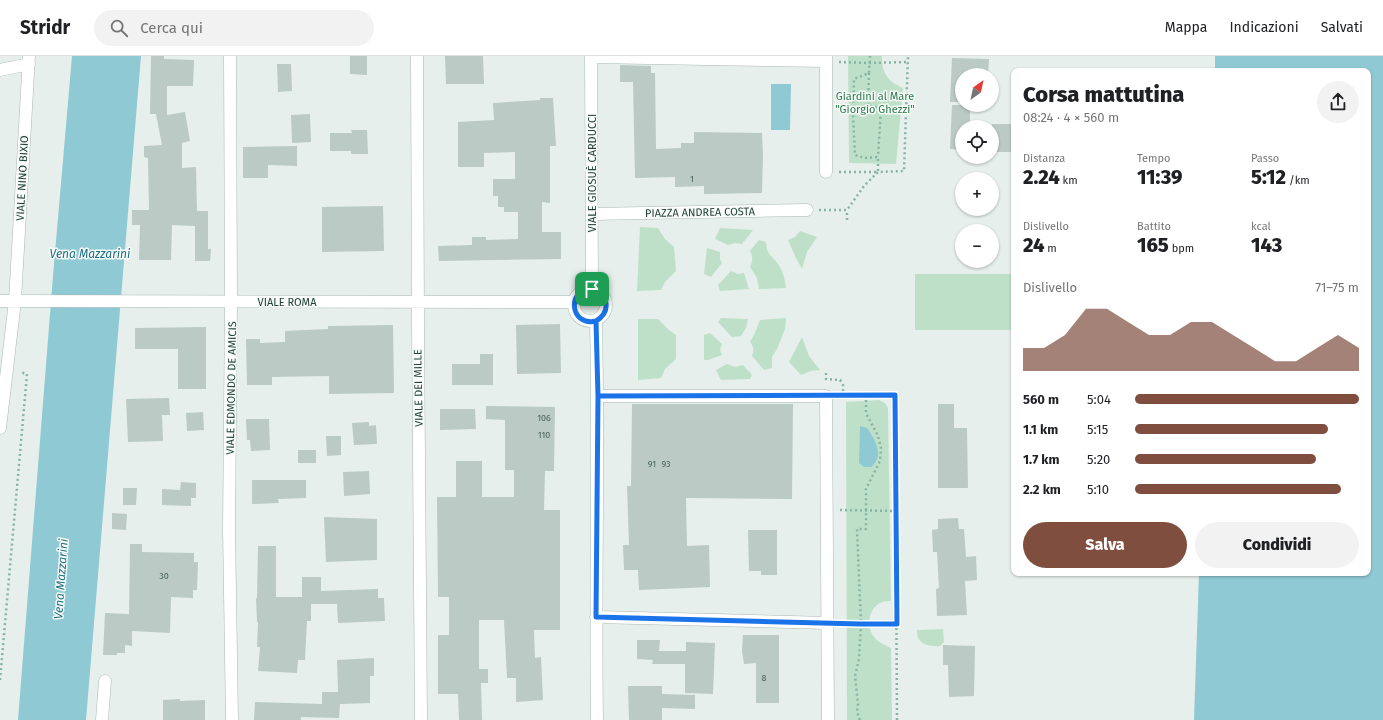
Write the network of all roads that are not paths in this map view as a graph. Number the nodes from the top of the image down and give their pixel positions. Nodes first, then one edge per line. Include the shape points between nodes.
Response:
1 (230, 56) edge
2 (417, 56) edge
3 (591, 57) edge
4 (826, 59) edge
5 (29, 60) edge
6 (0, 70) edge
7 (826, 172) road end
8 (807, 210) road end
9 (592, 214) junction
10 (592, 289) junction
11 (0, 301) edge
12 (15, 301) junction
13 (232, 301) junction
14 (417, 302) junction
15 (574, 302) junction
16 (596, 321) junction
17 (598, 396) junction
18 (0, 428) edge
19 (596, 617) junction
20 (828, 623) junction
21 (105, 681) dead end
22 (102, 720) edge
23 (232, 720) edge
24 (421, 720) edge
25 (597, 720) edge
26 (828, 720) edge

1 - 13 street, VIALE EDMONDO DE AMICIS
2 - 14 street, VIALE DEI MILLE
3 - 4 street
3 - 9 street, VIALE GIOSUÈ CARDUCCI
4 - 7 street
5 - 6 street
5 - 12 street, VIALE NINO BIXIO
8 - 9 street, PIAZZA ANDREA COSTA
9 - 10 street, VIALE GIOSUÈ CARDUCCI
10 - 15 street via 579,294
10 - 16 street via 602,294 607,304 604,314
11 - 12 street, VIALE ROMA
12 - 13 street, VIALE ROMA
12 - 18 street, VIALE NINO BIXIO
13 - 14 street, VIALE ROMA
13 - 23 street, VIALE EDMONDO DE AMICIS via 229,530
14 - 15 street, VIALE ROMA
14 - 24 street, VIALE DEI MILLE
15 - 16 street via 578,316 587,321
16 - 17 street
17 - 19 street
17 - 20 street via 826,396
19 - 20 street
19 - 25 street
20 - 26 street
21 - 22 street

